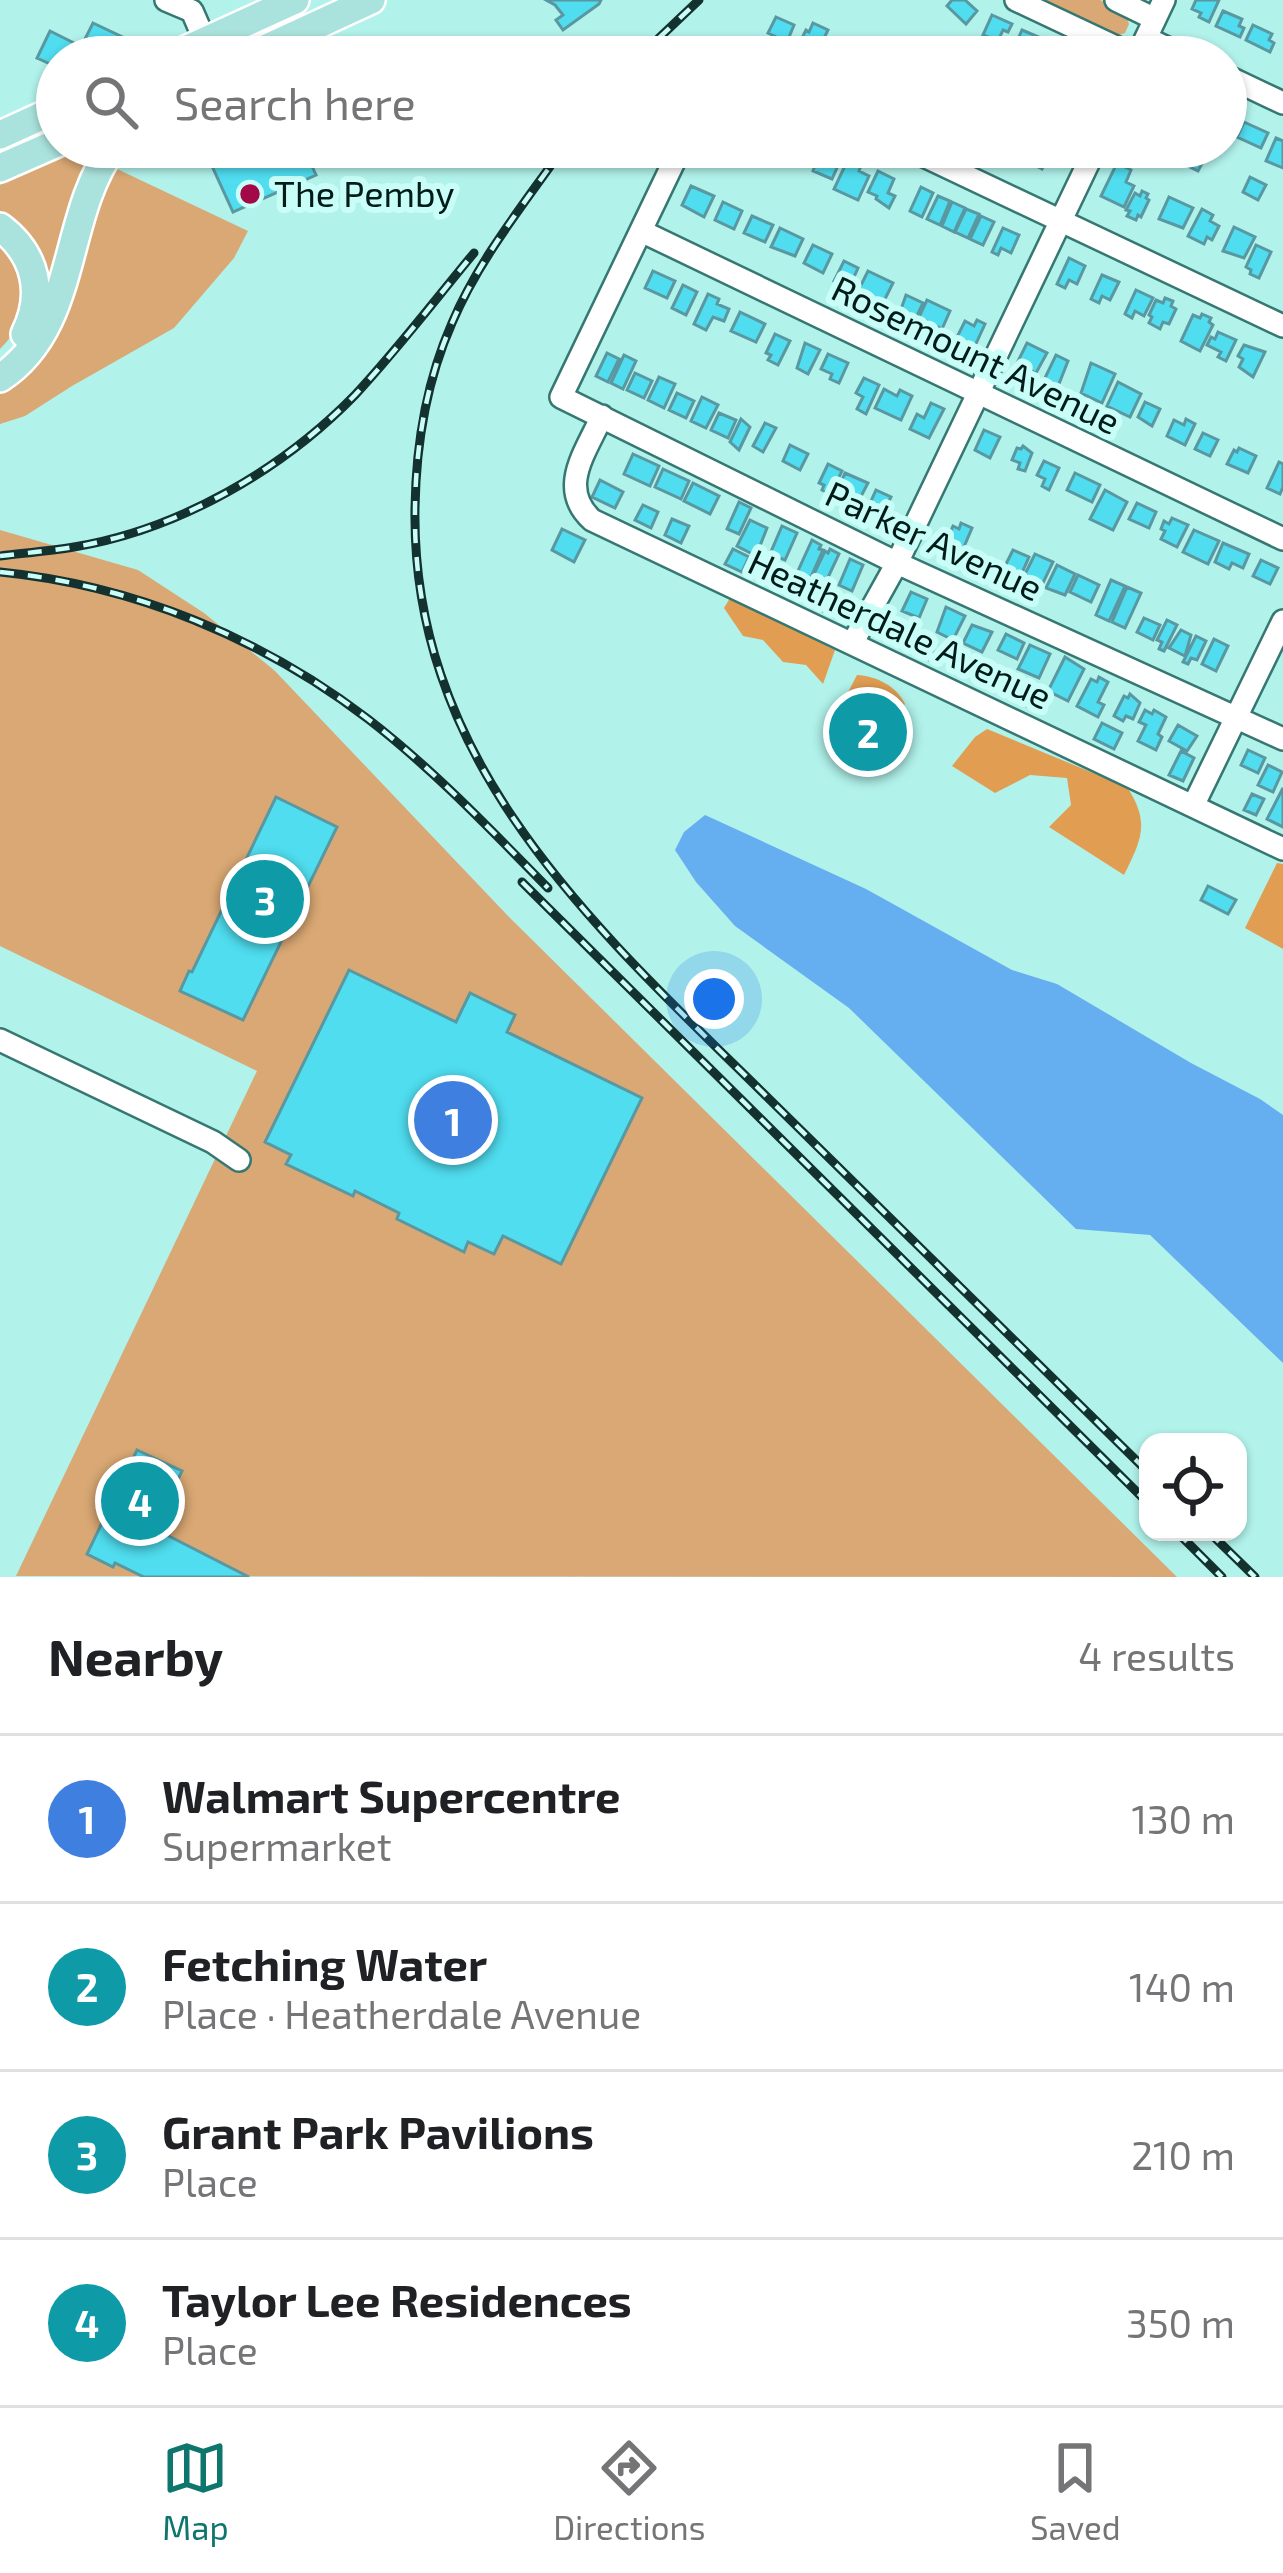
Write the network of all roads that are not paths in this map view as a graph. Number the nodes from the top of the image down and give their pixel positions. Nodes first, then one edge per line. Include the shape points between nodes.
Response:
1 (166, 0) edge
2 (296, 0) edge
3 (371, 0) edge
4 (1016, 0) edge
5 (1116, 0) edge
6 (1148, 34) edge
7 (203, 36) edge
8 (231, 36) edge
9 (293, 36) edge
10 (1247, 86) edge
11 (1283, 104) edge
12 (36, 118) edge
13 (6, 130) edge
14 (36, 152) edge
15 (0, 168) edge
16 (101, 168) edge
17 (671, 168) edge
18 (949, 168) edge
19 (1086, 168) edge
20 (1060, 220) junction
21 (0, 227) edge
22 (641, 232) junction
23 (1283, 326) edge
24 (0, 362) edge
25 (0, 378) edge
26 (978, 392) junction
27 (602, 416) junction
28 (1283, 539) edge
29 (897, 562) junction
30 (1283, 622) edge
31 (853, 642) junction
32 (1237, 718) junction
33 (1283, 739) edge
34 (1193, 806) junction
35 (1283, 849) edge
36 (0, 1040) edge
37 (239, 1160) dead end

1 - 7 street via 192,11
2 - 8 main road
3 - 9 main road
4 - 6 street
5 - 6 street
10 - 11 street
12 - 13 main road
14 - 15 main road
16 - 25 main road via 42,335
17 - 22 street
18 - 20 street
19 - 20 street
20 - 23 street
20 - 26 street
21 - 24 main road via 25,252 37,290 28,328
22 - 26 street, Rosemount Avenue
22 - 27 street, Parker Avenue via 561,397
26 - 28 street, Rosemount Avenue
26 - 29 street
27 - 29 street, Parker Avenue
27 - 31 street, Heatherdale Avenue via 574,478 579,505 592,520
29 - 31 street
29 - 32 street, Parker Avenue
30 - 32 street
31 - 34 street, Heatherdale Avenue
32 - 33 street, Parker Avenue
32 - 34 street
34 - 35 street, Heatherdale Avenue
36 - 37 street

